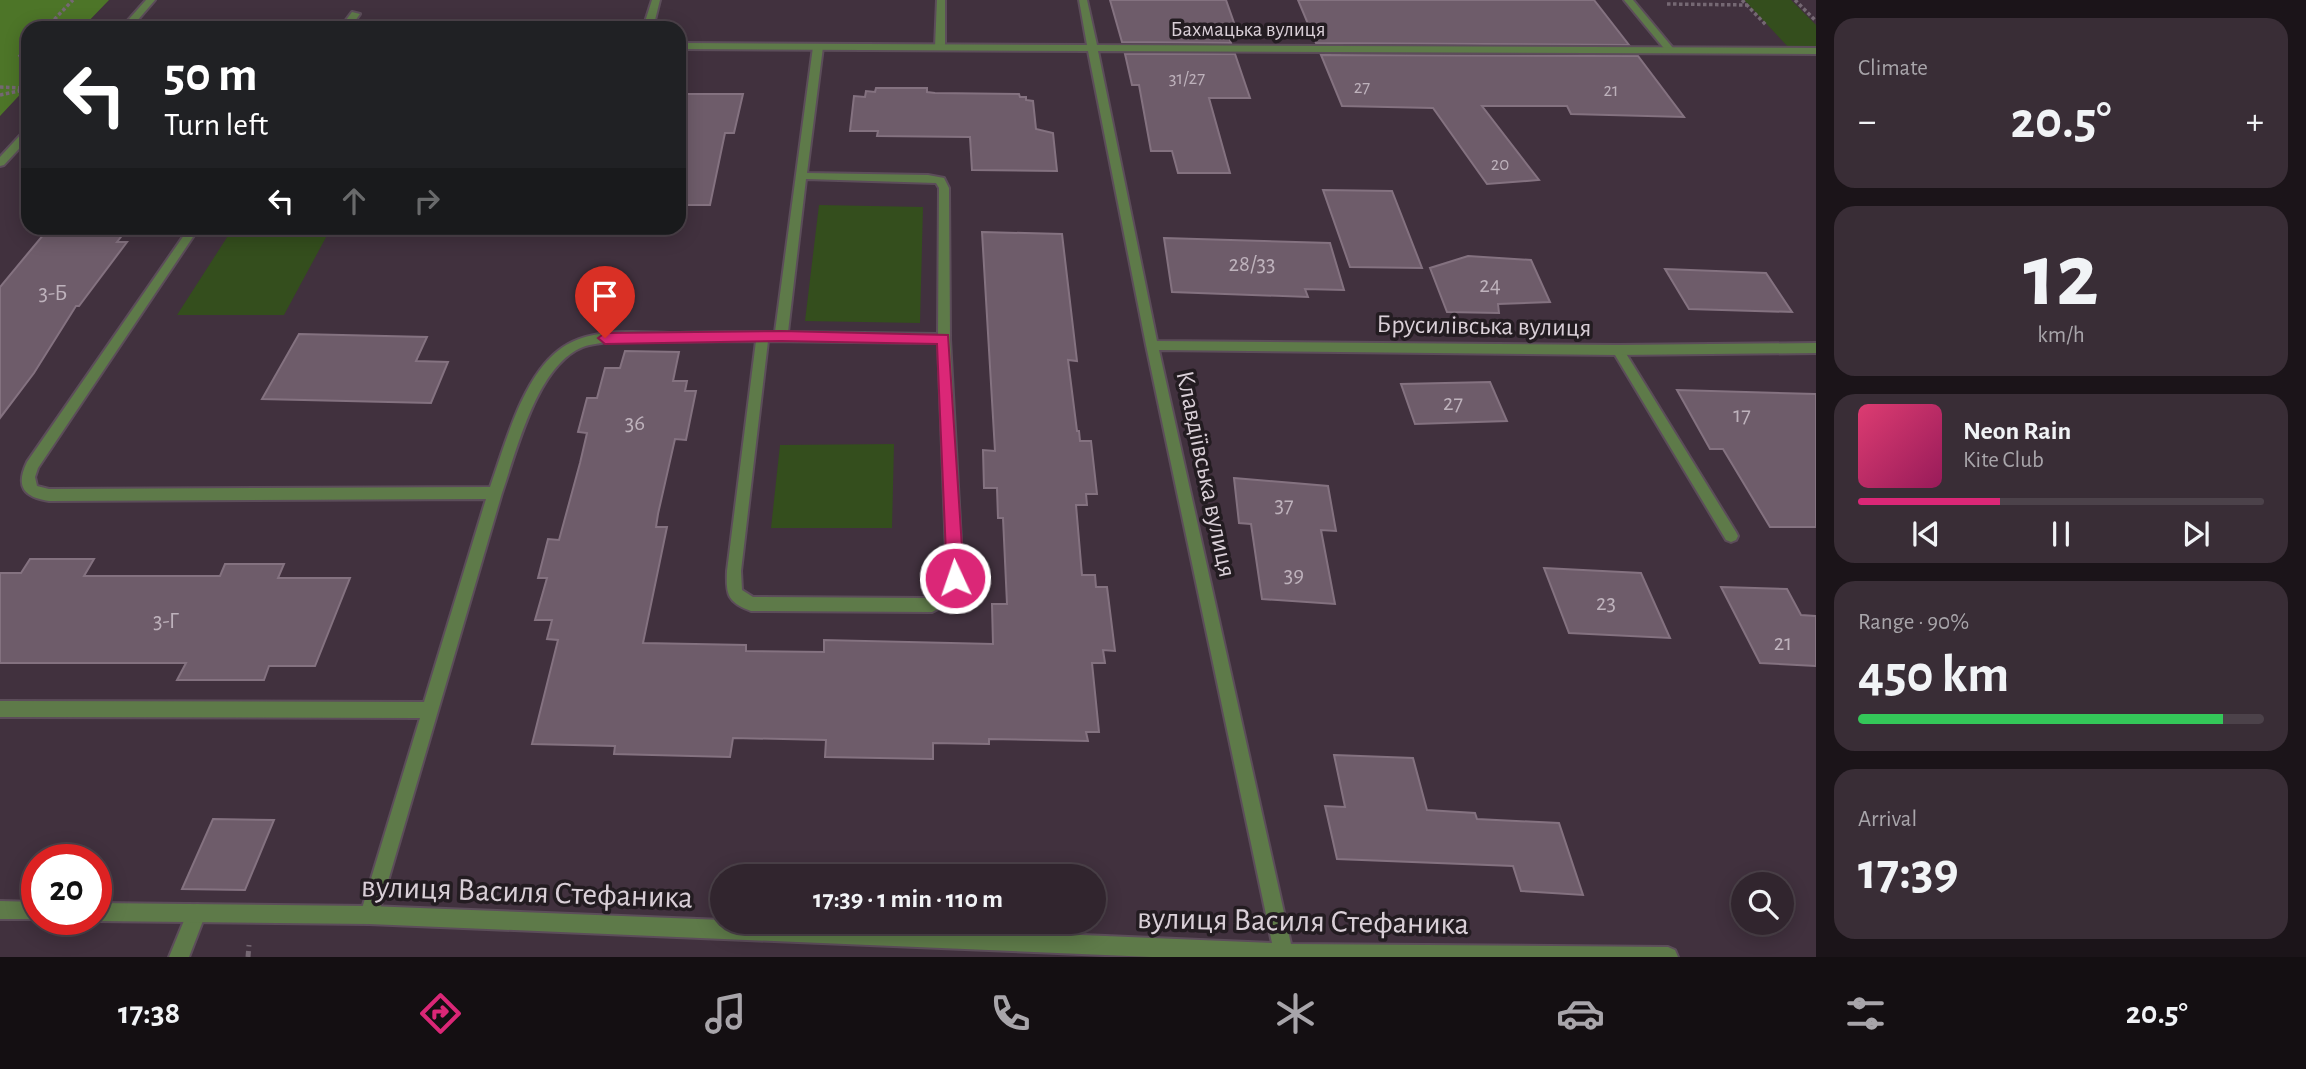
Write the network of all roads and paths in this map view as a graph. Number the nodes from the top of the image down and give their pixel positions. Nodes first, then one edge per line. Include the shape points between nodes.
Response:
1 (73, 0) edge
2 (151, 0) edge
3 (656, 0) edge
4 (941, 0) edge
5 (1083, 0) edge
6 (1795, 0) edge
7 (1630, 2) edge
8 (1747, 5) dead end
9 (355, 14) dead end
10 (53, 21) edge
11 (132, 21) edge
12 (350, 21) edge
13 (650, 21) edge
14 (1816, 21) edge
15 (686, 46) edge
16 (818, 47) junction
17 (940, 47) junction
18 (1092, 48) junction
19 (1670, 50) junction
20 (1804, 51) junction
21 (1816, 51) edge
22 (1816, 63) edge
23 (0, 87) edge
24 (21, 88) edge
25 (21, 90) edge
26 (0, 95) edge
27 (21, 140) edge
28 (0, 163) edge
29 (802, 176) junction
30 (189, 235) edge
31 (781, 336) junction
32 (762, 339) junction
33 (943, 339) junction
34 (1152, 345) junction
35 (1816, 348) edge
36 (1618, 350) junction
37 (495, 493) junction
38 (1731, 536) dead end
39 (0, 709) edge
40 (431, 710) junction
41 (0, 910) edge
42 (21, 911) edge
43 (112, 912) edge
44 (197, 913) junction
45 (369, 915) junction
46 (1283, 955) edge
47 (179, 957) edge
48 (1668, 957) edge

1 - 10 path
2 - 11 street
3 - 13 street
4 - 17 street
5 - 18 street, Клавдіївська вулиця
6 - 14 path
7 - 8 path
7 - 19 street
9 - 12 street
15 - 16 street, Бахмацька вулиця
16 - 17 street, Бахмацька вулиця
16 - 29 street
17 - 18 street, Бахмацька вулиця
18 - 19 street, Бахмацька вулиця
18 - 34 street, Клавдіївська вулиця
19 - 20 street, Бахмацька вулиця
20 - 21 street, Бахмацька вулиця
20 - 22 street
23 - 24 path
25 - 26 path
27 - 28 street
29 - 31 street
29 - 33 street via 940,180 944,188
30 - 37 street via 32,466 31,489 50,495
31 - 32 street
31 - 33 street
32 - 33 street via 734,593 751,604 932,605 948,596 955,578
32 - 37 street via 605,338 578,344 561,354 538,382
34 - 36 street, Брусилівська вулиця
34 - 46 street, Клавдіївська вулиця
35 - 36 street, Брусилівська вулиця
36 - 38 street
37 - 40 street
39 - 40 street
40 - 45 street
41 - 42 street
43 - 44 street, вулиця Василя Стефаника
44 - 45 street, вулиця Василя Стефаника
44 - 47 street
45 - 46 street, вулиця Василя Стефаника
46 - 48 street, вулиця Василя Стефаника

